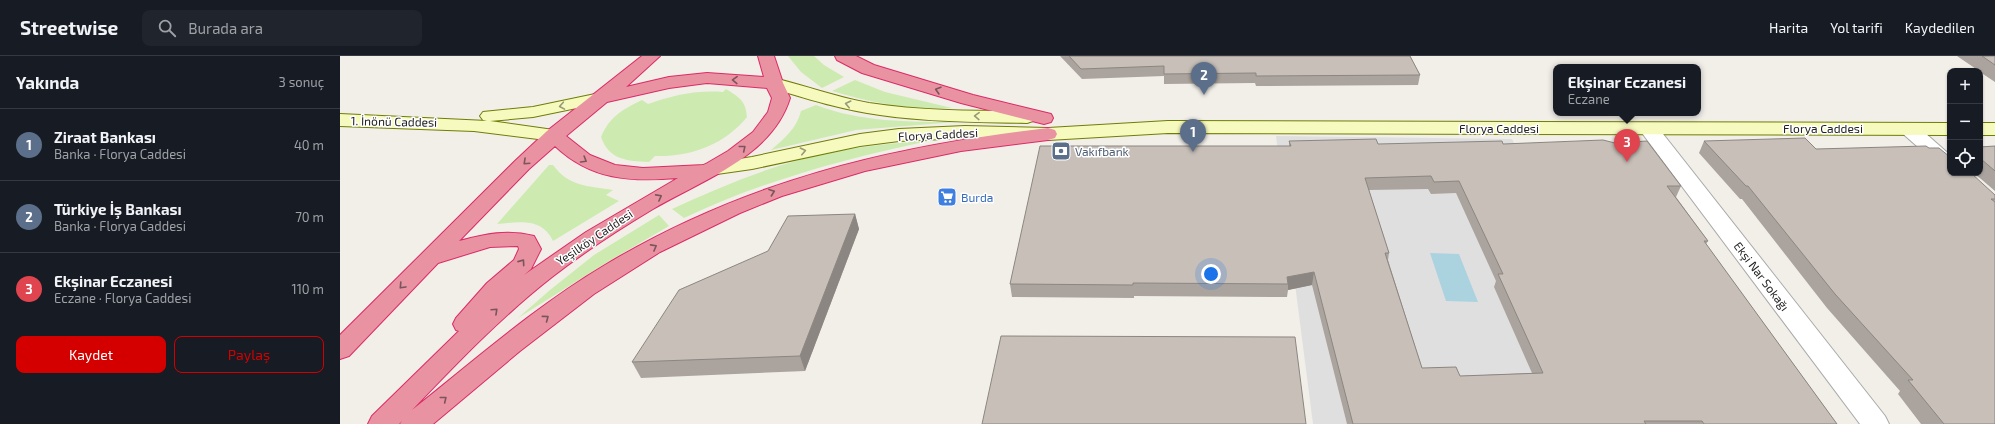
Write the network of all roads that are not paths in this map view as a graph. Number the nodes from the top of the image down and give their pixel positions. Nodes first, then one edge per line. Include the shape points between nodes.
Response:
1 (652, 56) edge
2 (766, 56) edge
3 (843, 56) edge
4 (774, 83) junction
5 (600, 98) junction
6 (340, 120) edge
7 (447, 122) junction
8 (1046, 126) junction
9 (1649, 129) junction
10 (1909, 129) junction
11 (1947, 129) edge
12 (1983, 129) edge
13 (1995, 129) edge
14 (554, 135) junction
15 (1947, 162) edge
16 (710, 169) junction
17 (429, 258) junction
18 (340, 350) edge
19 (447, 358) junction
20 (382, 424) edge
21 (414, 424) edge
22 (1875, 424) edge

1 - 5 highway
2 - 4 highway, Yeşilköy Caddesi
8 -> 3 highway via 875,72
4 -> 5 highway via 708,78 662,83
8 -> 4 main road, Florya Caddesi via 880,110 847,104
16 -> 4 highway, Yeşilköy Caddesi via 761,134 774,118 780,98
5 -> 7 main road via 533,112
5 - 14 highway
6 - 7 main road, 1. İnönü Caddesi
7 - 14 main road
8 - 9 main road, Florya Caddesi
16 -> 8 main road, Florya Caddesi via 899,135 1018,132
21 -> 8 highway via 511,345 613,271 680,233 734,207 817,177
9 - 10 main road, Florya Caddesi
9 - 22 street, Ekşi Nar Sokağı
10 - 11 main road, Florya Caddesi
10 - 15 street
12 - 13 main road
14 -> 16 highway via 589,163 607,170 642,174
14 -> 17 highway
19 -> 16 highway, Yeşilköy Caddesi via 498,308 556,262 628,214
17 -> 18 highway
19 -> 17 highway via 463,327 478,306 523,264 530,249 526,242 516,238 494,240
19 - 20 highway, Yeşilköy Caddesi

